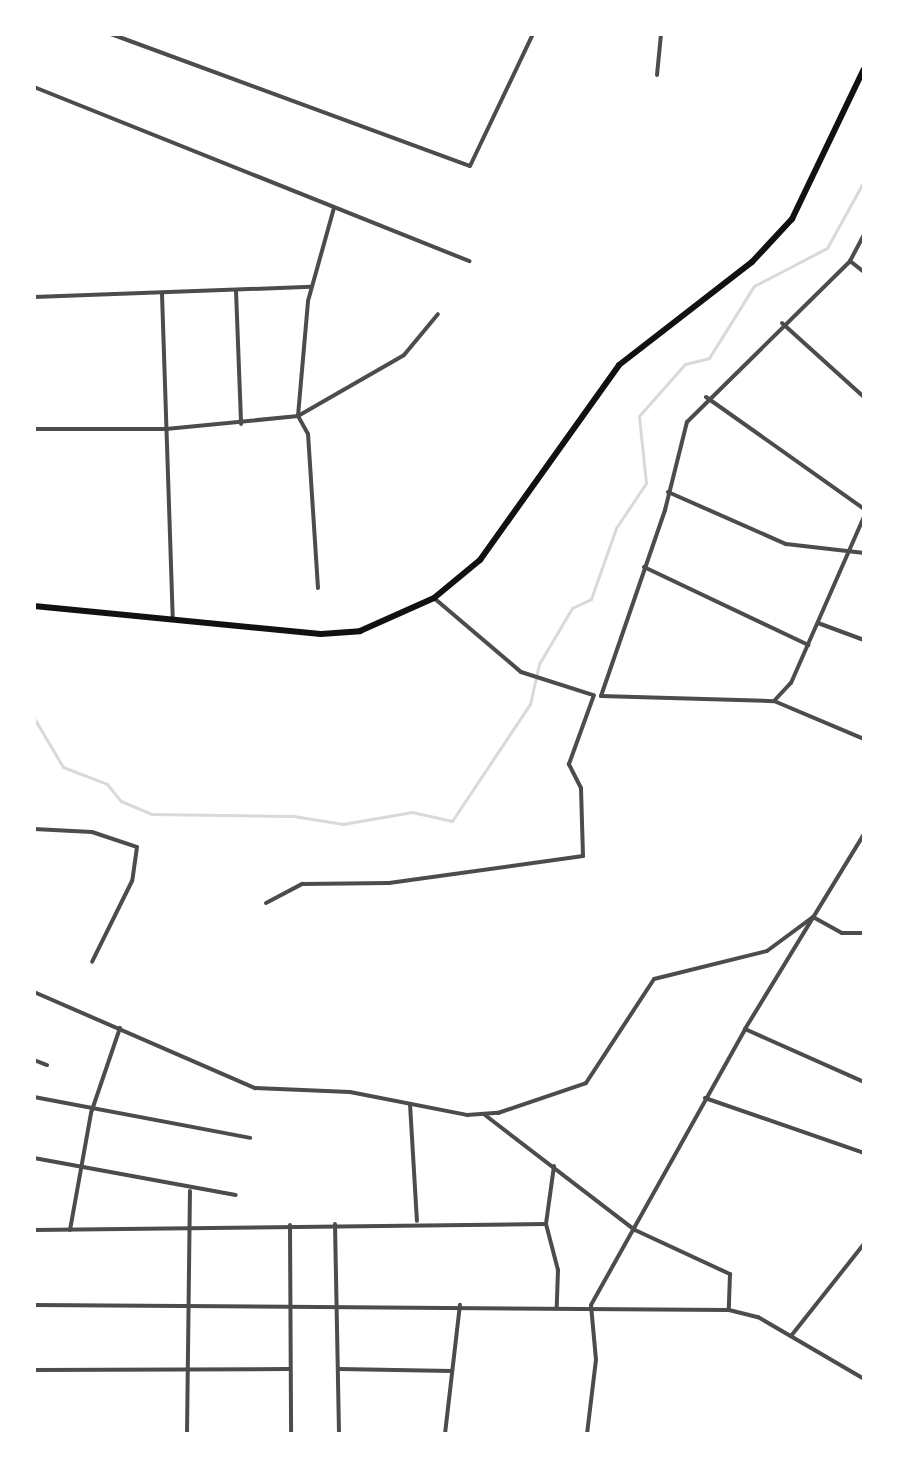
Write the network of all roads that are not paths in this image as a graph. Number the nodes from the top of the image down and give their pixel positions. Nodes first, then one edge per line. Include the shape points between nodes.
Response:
1 (111, 34) edge
2 (533, 34) edge
3 (661, 34) edge
4 (864, 69) edge
5 (657, 75) dead end
6 (34, 87) edge
7 (334, 208) junction
8 (864, 235) edge
9 (470, 261) dead end
10 (850, 261) junction
11 (864, 272) edge
12 (311, 287) junction
13 (236, 291) junction
14 (162, 294) junction
15 (34, 297) edge
16 (438, 314) dead end
17 (782, 323) junction
18 (706, 397) junction
19 (864, 397) edge
20 (298, 416) junction
21 (241, 424) junction
22 (34, 429) edge
23 (166, 429) junction
24 (668, 492) junction
25 (864, 509) edge
26 (864, 517) edge
27 (864, 553) edge
28 (849, 554) junction
29 (644, 567) junction
30 (318, 588) dead end
31 (434, 598) junction
32 (34, 606) edge
33 (173, 619) junction
34 (818, 623) junction
35 (864, 640) edge
36 (808, 645) junction
37 (594, 695) junction
38 (601, 696) junction
39 (774, 701) junction
40 (864, 739) edge
41 (34, 829) edge
42 (864, 834) edge
43 (266, 903) dead end
44 (813, 917) junction
45 (864, 933) edge
46 (92, 962) dead end
47 (34, 992) edge
48 (120, 1028) junction
49 (745, 1029) junction
50 (34, 1060) edge
51 (47, 1065) dead end
52 (864, 1082) edge
53 (34, 1097) edge
54 (705, 1098) junction
55 (410, 1104) junction
56 (91, 1113) junction
57 (485, 1114) junction
58 (250, 1138) dead end
59 (864, 1153) edge
60 (34, 1158) edge
61 (554, 1165) junction
62 (78, 1168) junction
63 (190, 1191) junction
64 (236, 1195) dead end
65 (417, 1221) junction
66 (335, 1224) junction
67 (546, 1224) junction
68 (290, 1225) junction
69 (34, 1230) edge
70 (70, 1230) junction
71 (635, 1230) junction
72 (188, 1231) junction
73 (864, 1244) edge
74 (34, 1305) edge
75 (460, 1305) junction
76 (591, 1305) junction
77 (186, 1306) junction
78 (289, 1306) junction
79 (336, 1306) junction
80 (557, 1308) junction
81 (729, 1310) junction
82 (791, 1336) junction
83 (289, 1369) junction
84 (339, 1369) junction
85 (34, 1370) edge
86 (186, 1371) junction
87 (452, 1371) junction
88 (864, 1379) edge
89 (187, 1434) edge
90 (289, 1434) edge
91 (339, 1434) edge
92 (399, 1434) edge
93 (445, 1434) edge
94 (587, 1434) edge

1 - 2 street via 470,166
3 - 5 street
4 - 31 highway via 792,219 752,262 619,365 480,560
6 - 7 street
7 - 9 street
7 - 12 street
8 - 10 street
10 - 11 street
10 - 17 street
12 - 13 street
12 - 20 street
13 - 14 street
13 - 21 street
14 - 15 street
14 - 23 street
16 - 20 street via 404,355
17 - 18 street
17 - 19 street
18 - 24 street via 683,429
18 - 25 street
20 - 21 street
20 - 30 street via 308,434
21 - 23 street
22 - 23 street
23 - 33 street
24 - 28 street via 786,544
24 - 29 street
26 - 28 street
27 - 28 street
28 - 34 street
29 - 36 street
29 - 38 street
31 - 33 highway via 356,632 270,633
31 - 37 street via 521,672
32 - 33 highway
34 - 35 street
34 - 36 street
36 - 39 street
37 - 38 street
37 - 43 street via 569,764 581,788 583,856 389,883 302,884
38 - 39 street
39 - 40 street
41 - 46 street via 92,832 137,847 132,881
42 - 44 street
44 - 45 street via 842,933
44 - 49 street
44 - 57 street via 767,951 654,979 586,1083
47 - 48 street
48 - 55 street via 177,1051 207,1073 255,1088 350,1092
48 - 56 street
49 - 52 street
49 - 54 street
50 - 51 street
53 - 56 street
54 - 59 street
54 - 71 street
55 - 57 street
55 - 65 street
56 - 58 street
56 - 62 street
57 - 61 street
60 - 62 street
61 - 67 street
61 - 71 street
62 - 63 street
62 - 70 street
63 - 64 street
63 - 72 street
65 - 66 street
65 - 67 street
66 - 68 street
66 - 79 street
67 - 80 street via 558,1270
68 - 72 street
68 - 78 street
69 - 70 street
70 - 72 street
71 - 76 street
71 - 81 street via 730,1274 735,1284
72 - 77 street
73 - 82 street
74 - 77 street
75 - 79 street
75 - 80 street
75 - 87 street
76 - 80 street
76 - 81 street
76 - 94 street via 596,1360
77 - 78 street
77 - 86 street
78 - 79 street
78 - 83 street
79 - 84 street
81 - 82 street
82 - 88 street
83 - 86 street
83 - 90 street
84 - 87 street
84 - 91 street
85 - 86 street
86 - 89 street
87 - 93 street
90 - 91 street
91 - 92 street

